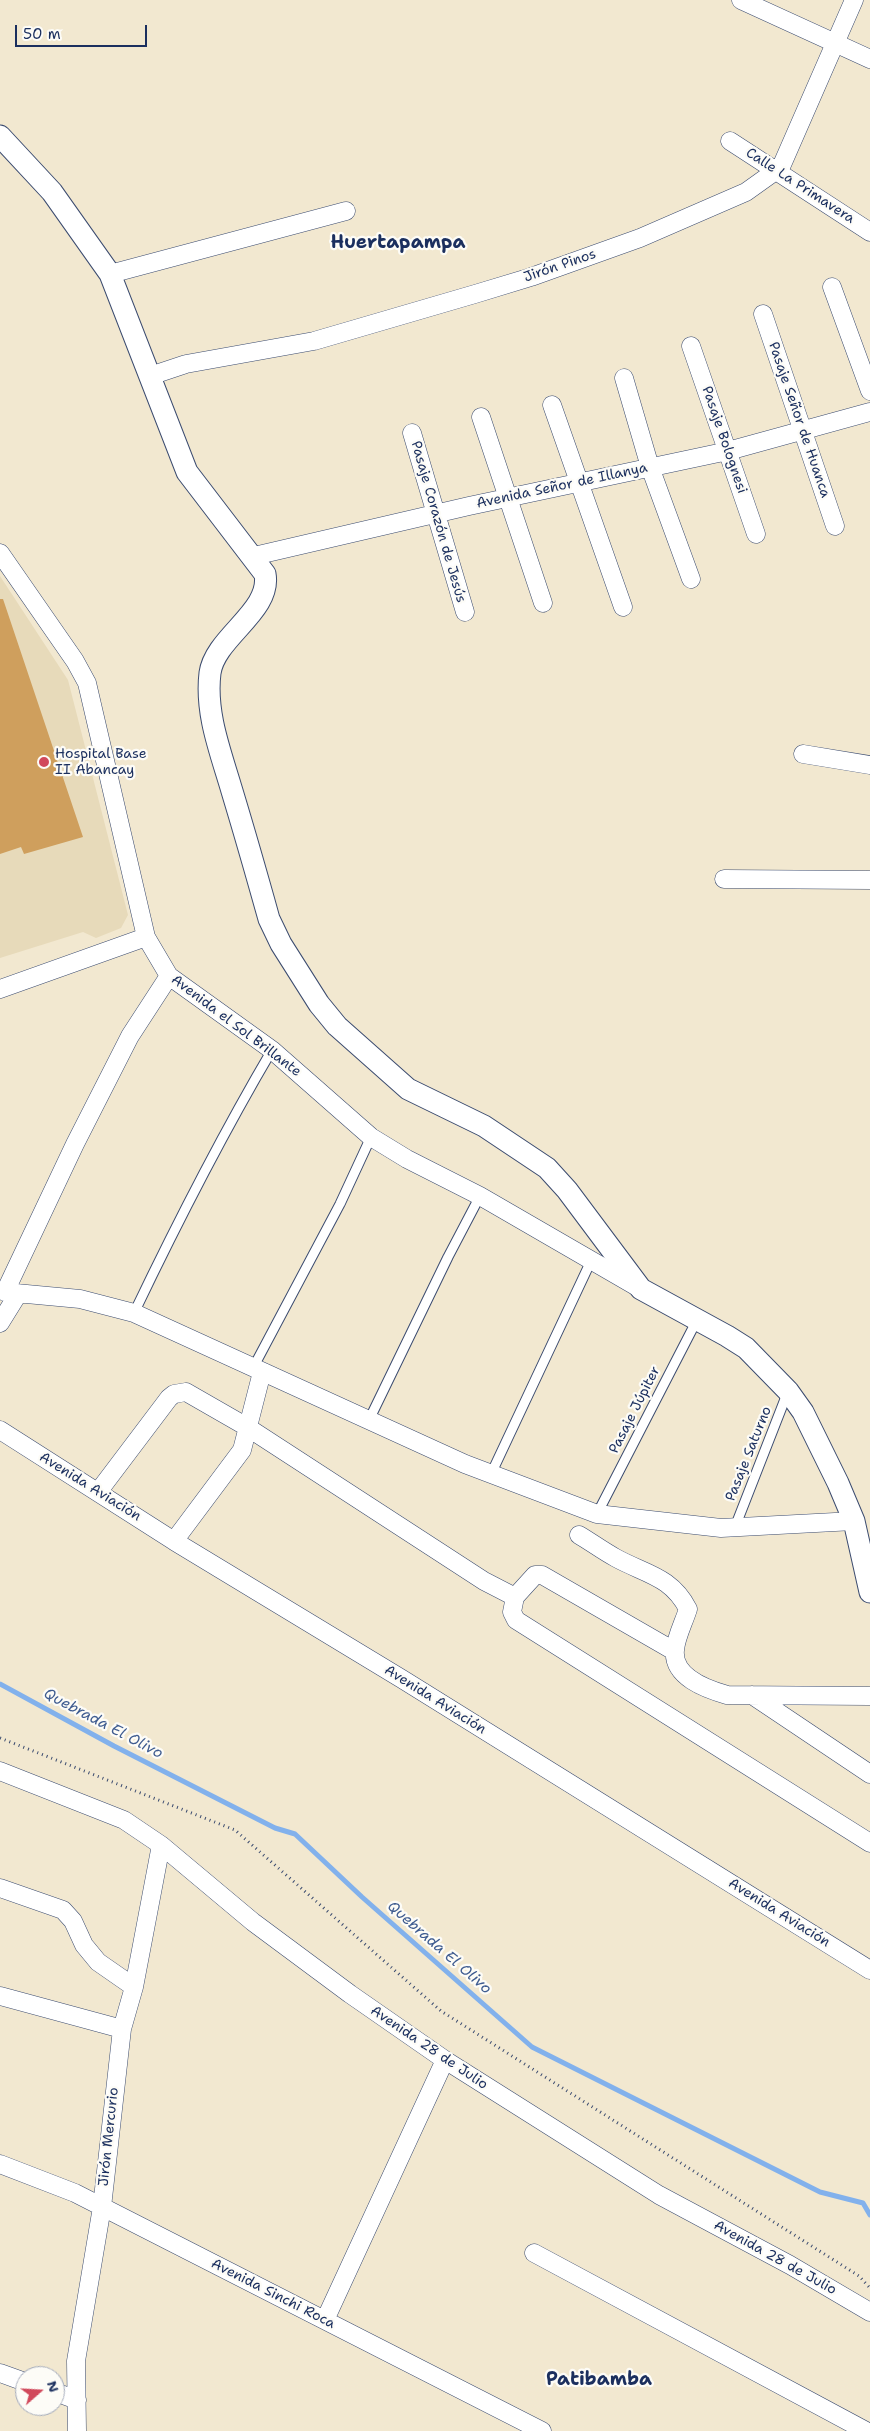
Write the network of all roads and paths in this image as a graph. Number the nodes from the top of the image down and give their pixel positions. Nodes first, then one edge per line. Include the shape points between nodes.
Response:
1 (741, 0) edge
2 (854, 0) edge
3 (835, 42) junction
4 (870, 59) edge
5 (730, 141) dead end
6 (4, 147) edge
7 (777, 171) junction
8 (346, 211) dead end
9 (870, 232) edge
10 (110, 274) junction
11 (832, 287) dead end
12 (763, 314) dead end
13 (691, 346) dead end
14 (150, 376) junction
15 (624, 378) dead end
16 (870, 391) edge
17 (552, 405) dead end
18 (870, 412) edge
19 (481, 417) dead end
20 (802, 431) junction
21 (412, 433) dead end
22 (728, 451) junction
23 (650, 468) junction
24 (580, 484) junction
25 (507, 498) junction
26 (436, 515) junction
27 (835, 526) dead end
28 (756, 534) dead end
29 (0, 553) edge
30 (254, 556) junction
31 (691, 579) dead end
32 (544, 603) dead end
33 (623, 607) dead end
34 (465, 612) dead end
35 (803, 754) dead end
36 (870, 765) edge
37 (724, 879) dead end
38 (870, 880) edge
39 (146, 937) junction
40 (169, 976) junction
41 (0, 989) edge
42 (272, 1050) junction
43 (371, 1137) junction
44 (480, 1196) junction
45 (591, 1261) junction
46 (641, 1289) junction
47 (18, 1294) junction
48 (134, 1313) junction
49 (697, 1320) junction
50 (0, 1323) edge
51 (258, 1370) junction
52 (788, 1391) junction
53 (369, 1420) junction
54 (247, 1427) junction
55 (0, 1430) edge
56 (491, 1474) junction
57 (98, 1492) junction
58 (597, 1514) junction
59 (854, 1521) junction
60 (734, 1527) junction
61 (579, 1535) dead end
62 (174, 1541) junction
63 (870, 1592) edge
64 (515, 1596) junction
65 (674, 1651) junction
66 (752, 1695) junction
67 (870, 1696) edge
68 (0, 1738) edge
69 (0, 1771) edge
70 (870, 1774) edge
71 (870, 1843) edge
72 (162, 1845) junction
73 (0, 1888) edge
74 (870, 1970) edge
75 (134, 1987) junction
76 (0, 1996) edge
77 (122, 2029) junction
78 (445, 2060) junction
79 (0, 2164) edge
80 (102, 2207) junction
81 (534, 2253) dead end
82 (870, 2288) edge
83 (870, 2312) edge
84 (325, 2320) junction
85 (0, 2373) edge
86 (15, 2378) edge
87 (65, 2396) edge
88 (77, 2400) junction
89 (77, 2431) edge
90 (542, 2431) edge
91 (866, 2431) edge

1 - 3 street
2 - 3 street, Jirón Pinos
3 - 4 street
3 - 7 street, Jirón Pinos
5 - 7 street, Calle La Primavera
6 - 10 street via 52,192
7 - 9 street, Calle La Primavera
7 - 14 street, Jirón Pinos via 746,192 693,216 531,277 314,341 186,364
8 - 10 street
10 - 14 street
11 - 16 street
12 - 20 street, Pasaje Señor de Huanca
13 - 22 street, Pasaje Bolognesi
14 - 30 street via 187,472
15 - 23 street
17 - 24 street
18 - 20 street, Avenida Señor de Illanya
19 - 25 street
20 - 22 street, Avenida Señor de Illanya
20 - 27 street, Pasaje Señor de Huanca
21 - 26 street, Pasaje Corazón de Jesús
22 - 23 street, Avenida Señor de Illanya
22 - 28 street, Pasaje Bolognesi
23 - 24 street, Avenida Señor de Illanya
23 - 31 street
24 - 25 street, Avenida Señor de Illanya
24 - 33 street
25 - 26 street, Avenida Señor de Illanya
25 - 32 street
26 - 30 street, Avenida Señor de Illanya
26 - 34 street, Pasaje Corazón de Jesús
29 - 39 street, Avenida el Sol Brillante via 87,683
30 - 46 street via 266,574 267,583 255,608 214,658 210,673 210,713 269,919 281,944 337,1026 408,1089 484,1126 547,1168
35 - 36 street
37 - 38 street
39 - 40 street, Avenida el Sol Brillante
39 - 41 street
40 - 42 street, Avenida el Sol Brillante
40 - 47 street via 130,1036 5,1292
42 - 43 street, Avenida el Sol Brillante
42 - 48 lane via 181,1216
43 - 44 street, Avenida el Sol Brillante
43 - 51 lane
44 - 45 street, Avenida el Sol Brillante
44 - 53 lane
45 - 46 street, Avenida el Sol Brillante
45 - 56 lane
46 - 49 street
47 - 48 street via 80,1299
47 - 50 street
48 - 51 street
49 - 52 street via 746,1348
49 - 58 lane, Pasaje Júpiter
51 - 53 street
51 - 54 street
52 - 59 street via 803,1412
52 - 60 lane, Pasaje Saturno
53 - 56 street
54 - 57 street via 186,1392 174,1394
54 - 62 street via 242,1450
54 - 64 street via 484,1580
55 - 57 street, Avenida Aviación
56 - 58 street
57 - 62 street, Avenida Aviación
58 - 60 street
59 - 60 street
59 - 63 street
61 - 65 street via 616,1558 666,1582 680,1595 688,1609
62 - 74 street, Avenida Aviación
64 - 65 street via 535,1575 540,1574
64 - 71 street via 512,1612 516,1620
65 - 66 street via 678,1667 689,1679 709,1690
66 - 67 street
66 - 70 street
68 - 82 path via 235,1830 441,2011 859,2276
69 - 72 street, Avenida 28 de Julio via 108,1811
72 - 75 street, Jirón Mercurio
72 - 78 street, Avenida 28 de Julio via 260,1928
73 - 75 street via 63,1910 98,1962
75 - 77 street, Jirón Mercurio
76 - 77 street
77 - 80 street, Jirón Mercurio
78 - 83 street, Avenida 28 de Julio via 659,2195
78 - 84 street
79 - 80 street, Avenida Sinchi Roca
80 - 84 street, Avenida Sinchi Roca
80 - 88 street, Jirón Mercurio via 76,2361
81 - 91 street
84 - 90 street, Avenida Sinchi Roca
85 - 86 street
87 - 88 street
88 - 89 street, Jirón Mercurio

